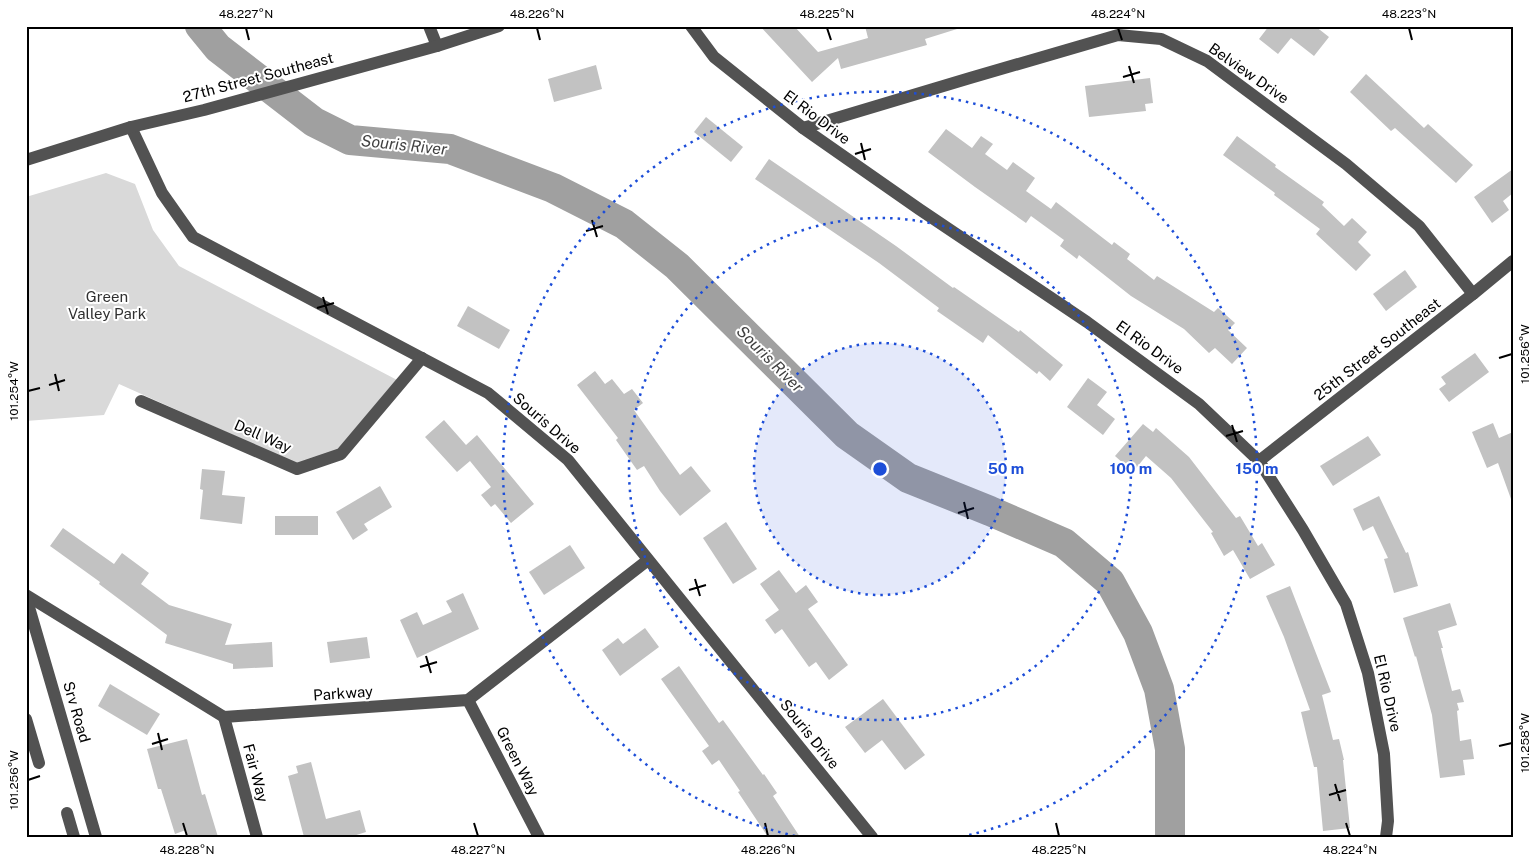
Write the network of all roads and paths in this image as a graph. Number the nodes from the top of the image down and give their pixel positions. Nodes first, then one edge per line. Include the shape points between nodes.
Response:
1 (429, 26) edge
2 (499, 26) edge
3 (691, 26) edge
4 (437, 46) junction
5 (131, 127) junction
6 (803, 128) junction
7 (26, 160) edge
8 (1513, 260) edge
9 (1473, 294) junction
10 (422, 358) junction
11 (141, 401) dead end
12 (1259, 461) junction
13 (648, 560) junction
14 (26, 596) edge
15 (468, 700) junction
16 (224, 717) junction
17 (26, 719) edge
18 (39, 763) dead end
19 (67, 812) dead end
20 (74, 837) edge
21 (96, 837) edge
22 (257, 837) edge
23 (539, 837) edge
24 (872, 837) edge
25 (1386, 837) edge

1 - 4 street
2 - 4 street, 27th Street Southeast
3 - 6 street, El Rio Drive via 714,56
4 - 5 street, 27th Street Southeast
5 - 7 street, 27th Street Southeast
5 - 10 street, Souris Drive via 162,193 193,237
6 - 9 street, Belview Drive via 1118,35 1161,39 1207,61 1346,164 1419,226
6 - 12 street, El Rio Drive via 1088,322 1199,404
8 - 9 street, 25th Street Southeast
9 - 12 street, 25th Street Southeast
10 - 11 street, Dell Way via 341,454 296,469
10 - 13 street, Souris Drive via 488,393 568,460
12 - 25 street, El Rio Drive via 1346,604 1368,673 1384,754
13 - 15 street
13 - 24 street, Souris Drive
14 - 16 street
14 - 21 street, Srv Road
15 - 16 street, Parkway
15 - 23 street, Green Way
16 - 22 street, Fair Way
17 - 18 street
19 - 20 street

